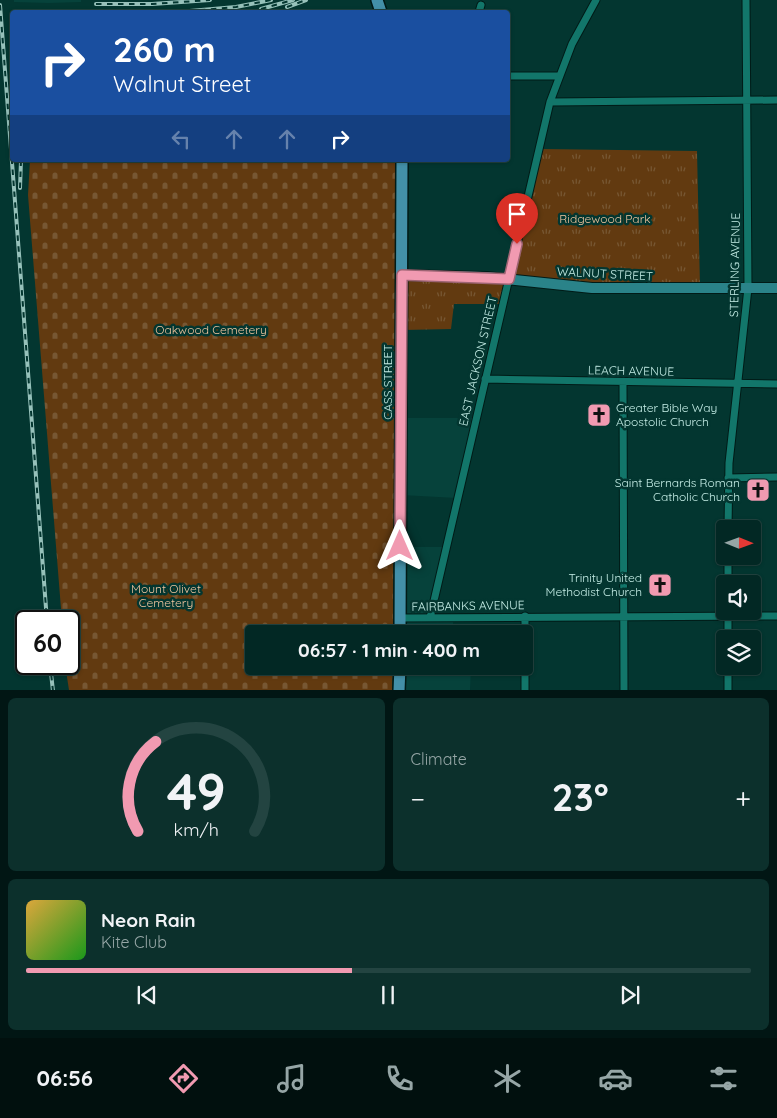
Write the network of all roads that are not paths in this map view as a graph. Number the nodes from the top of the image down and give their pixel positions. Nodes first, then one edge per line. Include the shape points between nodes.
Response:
1 (596, 0) edge
2 (746, 0) edge
3 (510, 76) edge
4 (558, 76) junction
5 (746, 100) junction
6 (777, 100) edge
7 (550, 102) junction
8 (402, 162) edge
9 (402, 275) junction
10 (509, 279) junction
11 (748, 288) junction
12 (777, 288) edge
13 (485, 379) junction
14 (623, 383) junction
15 (737, 384) junction
16 (777, 384) edge
17 (777, 477) edge
18 (728, 478) junction
19 (728, 520) edge
20 (716, 614) edge
21 (624, 615) junction
22 (761, 615) edge
23 (526, 616) junction
24 (777, 616) edge
25 (400, 618) junction
26 (430, 618) junction
27 (400, 625) edge
28 (400, 675) edge
29 (728, 675) edge
30 (399, 690) edge
31 (525, 690) edge
32 (624, 690) edge
33 (728, 690) edge

1 - 4 street, EAST JACKSON STREET
2 - 5 street, STERLING AVENUE
3 - 4 street
4 - 7 street, EAST JACKSON STREET
5 - 6 street
5 - 7 street
5 - 11 street, STERLING AVENUE
7 - 10 street, EAST JACKSON STREET
8 - 9 main road, CASS STREET
9 - 10 street, WALNUT STREET
9 - 25 main road, CASS STREET
10 - 11 street, WALNUT STREET via 592,288
10 - 13 street, EAST JACKSON STREET
11 - 12 street, WALNUT STREET
11 - 15 street, STERLING AVENUE
13 - 14 street, LEACH AVENUE
13 - 26 street, EAST JACKSON STREET
14 - 15 street, LEACH AVENUE
14 - 21 street
15 - 16 street, LEACH AVENUE
15 - 18 street, STERLING AVENUE
17 - 18 street
18 - 19 street, STERLING AVENUE
20 - 21 street, FAIRBANKS AVENUE
21 - 23 street, FAIRBANKS AVENUE
21 - 32 street
22 - 24 street, FAIRBANKS AVENUE
23 - 26 street, FAIRBANKS AVENUE
23 - 31 street
25 - 26 street, FAIRBANKS AVENUE
25 - 27 main road, CASS STREET
28 - 30 main road
29 - 33 street

